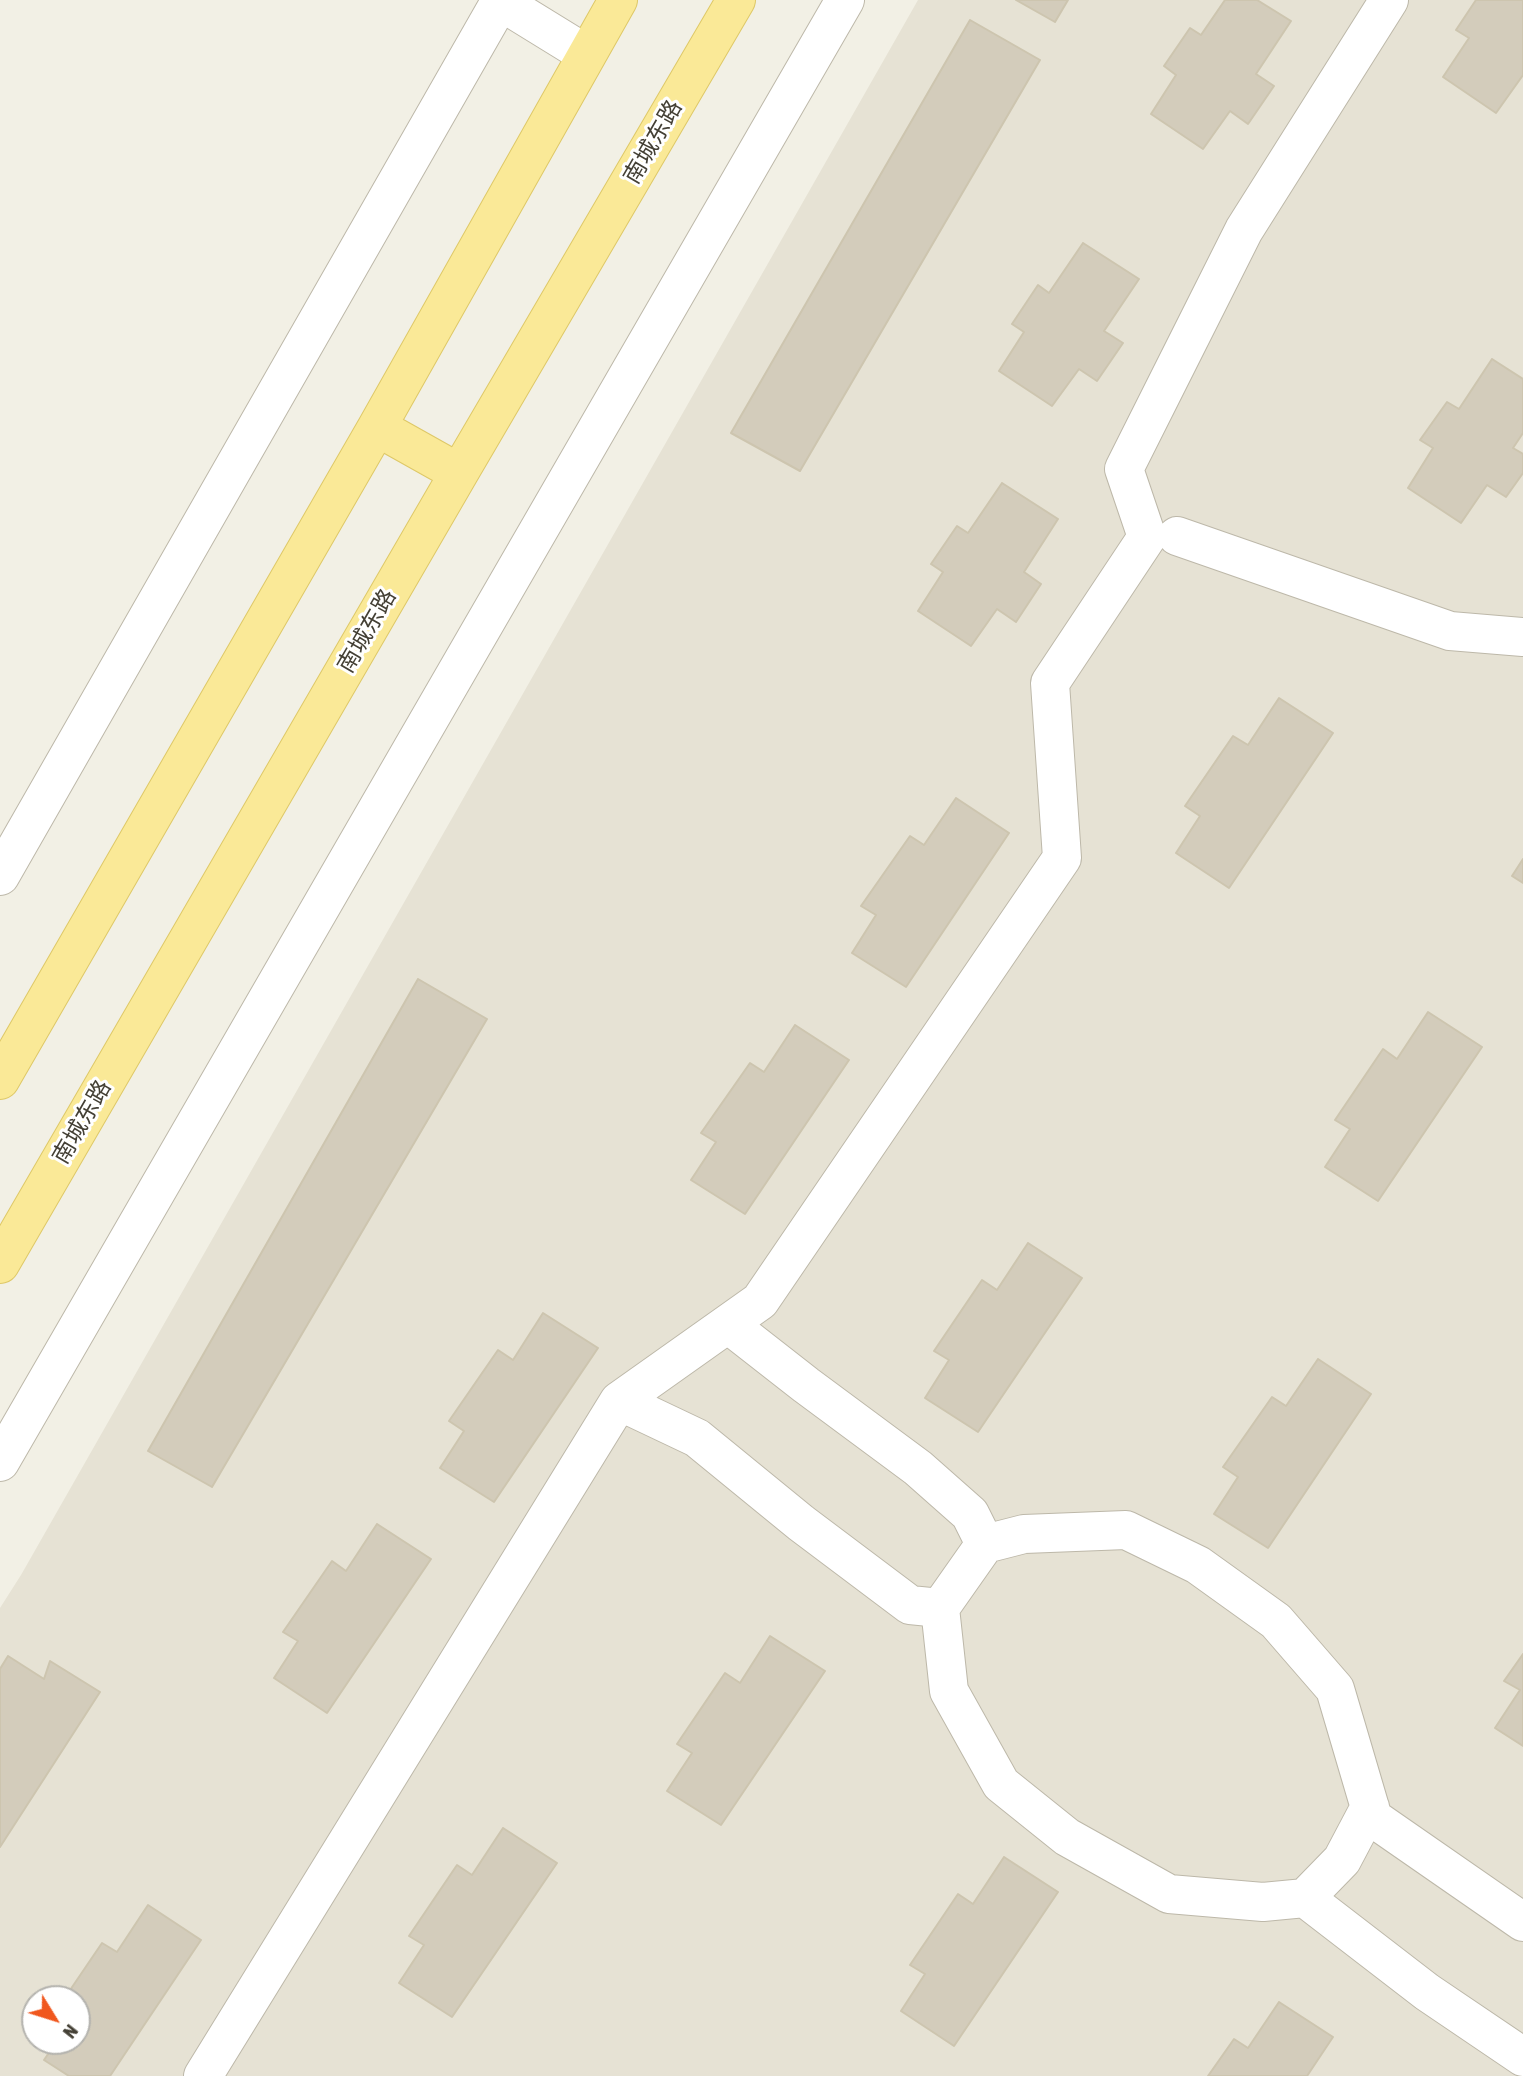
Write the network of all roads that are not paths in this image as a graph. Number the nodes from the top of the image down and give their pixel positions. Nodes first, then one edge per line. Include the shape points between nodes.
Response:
1 (618, 0) edge
2 (736, 0) edge
3 (845, 0) edge
4 (1388, 0) edge
5 (500, 1) edge
6 (586, 54) junction
7 (377, 427) junction
8 (458, 473) junction
9 (1177, 536) dead end
10 (1523, 636) edge
11 (0, 876) edge
12 (0, 1080) edge
13 (0, 1264) edge
14 (729, 1324) junction
15 (619, 1401) junction
16 (0, 1462) edge
17 (985, 1544) junction
18 (940, 1608) junction
19 (1370, 1807) junction
20 (1304, 1898) junction
21 (1523, 1922) edge
22 (1523, 2057) edge
23 (203, 2076) edge

1 - 6 main road
2 - 8 main road, 南城东路
3 - 16 street
4 - 14 street via 1244,230 1124,469 1147,537 1050,682 1062,859 761,1301
5 - 6 street
5 - 11 street
6 - 7 main road
7 - 8 main road
7 - 12 main road
8 - 13 main road, 南城东路
9 - 10 street via 1450,631
14 - 15 street
14 - 17 street via 918,1468 970,1514
15 - 18 street via 696,1438 910,1605
15 - 23 street
17 - 18 street
17 - 19 street via 1024,1534 1126,1530 1198,1565 1276,1621 1335,1689
18 - 20 street via 949,1690 1000,1784 1067,1837 1169,1894 1263,1902
19 - 20 street via 1342,1860
19 - 21 street via 1373,1818
20 - 22 street via 1427,1992

